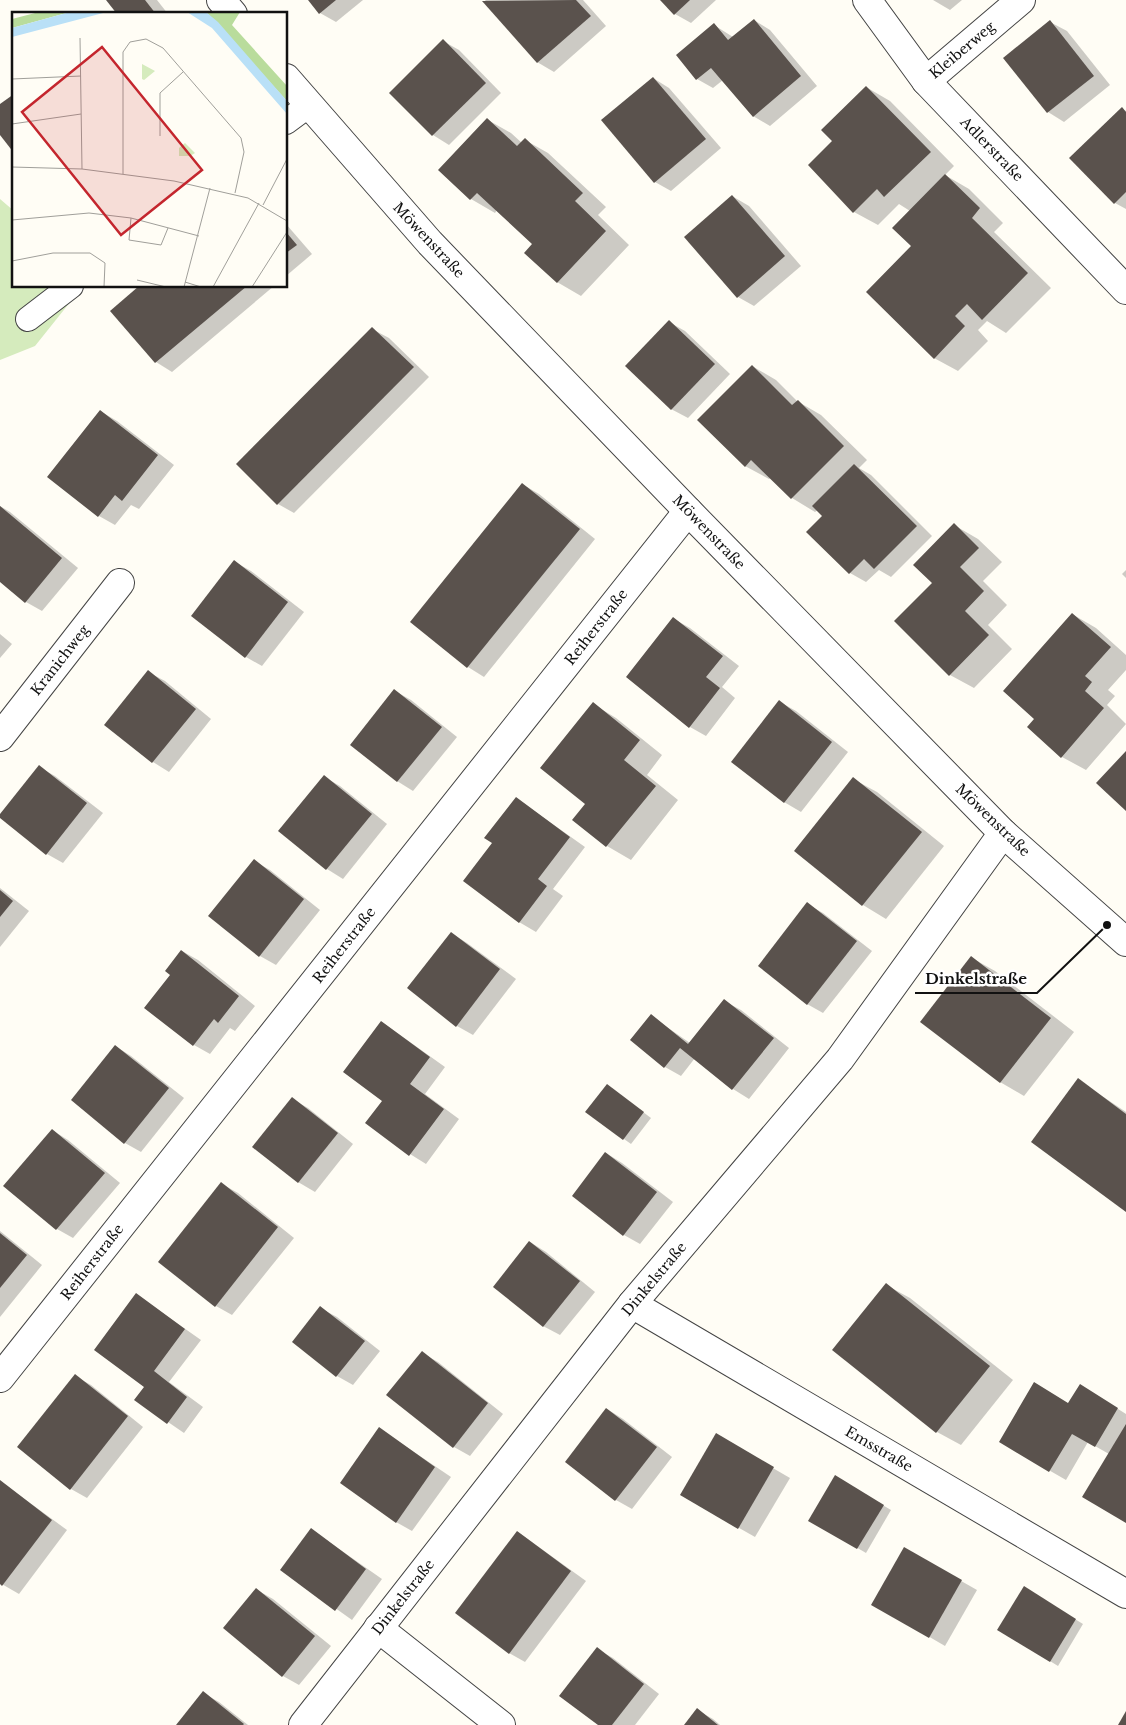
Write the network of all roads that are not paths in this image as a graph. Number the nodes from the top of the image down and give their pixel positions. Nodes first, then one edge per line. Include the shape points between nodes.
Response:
1 (222, 0) edge
2 (867, 0) edge
3 (1021, 0) edge
4 (231, 12) edge
5 (288, 80) edge
6 (926, 81) junction
7 (309, 105) junction
8 (288, 121) edge
9 (68, 288) edge
10 (1126, 290) edge
11 (28, 319) dead end
12 (688, 511) junction
13 (120, 583) dead end
14 (0, 737) edge
15 (1003, 833) junction
16 (1126, 942) edge
17 (632, 1304) junction
18 (0, 1378) edge
19 (1126, 1594) edge
20 (378, 1628) junction
21 (303, 1725) edge
22 (501, 1725) edge

1 - 4 street
2 - 6 street, Adlerstraße
3 - 6 street, Kleiberweg
5 - 7 street, Möwenstraße
6 - 10 street, Adlerstraße
7 - 8 lane
7 - 12 street, Möwenstraße via 430,243
9 - 11 lane
12 - 15 street, Möwenstraße
12 - 18 street, Reiherstraße
13 - 14 street, Kranichweg
15 - 16 street, Möwenstraße
15 - 17 street, Dinkelstraße via 840,1059
17 - 19 street, Emsstraße
17 - 20 street, Dinkelstraße
20 - 21 street, Dinkelstraße
20 - 22 street

